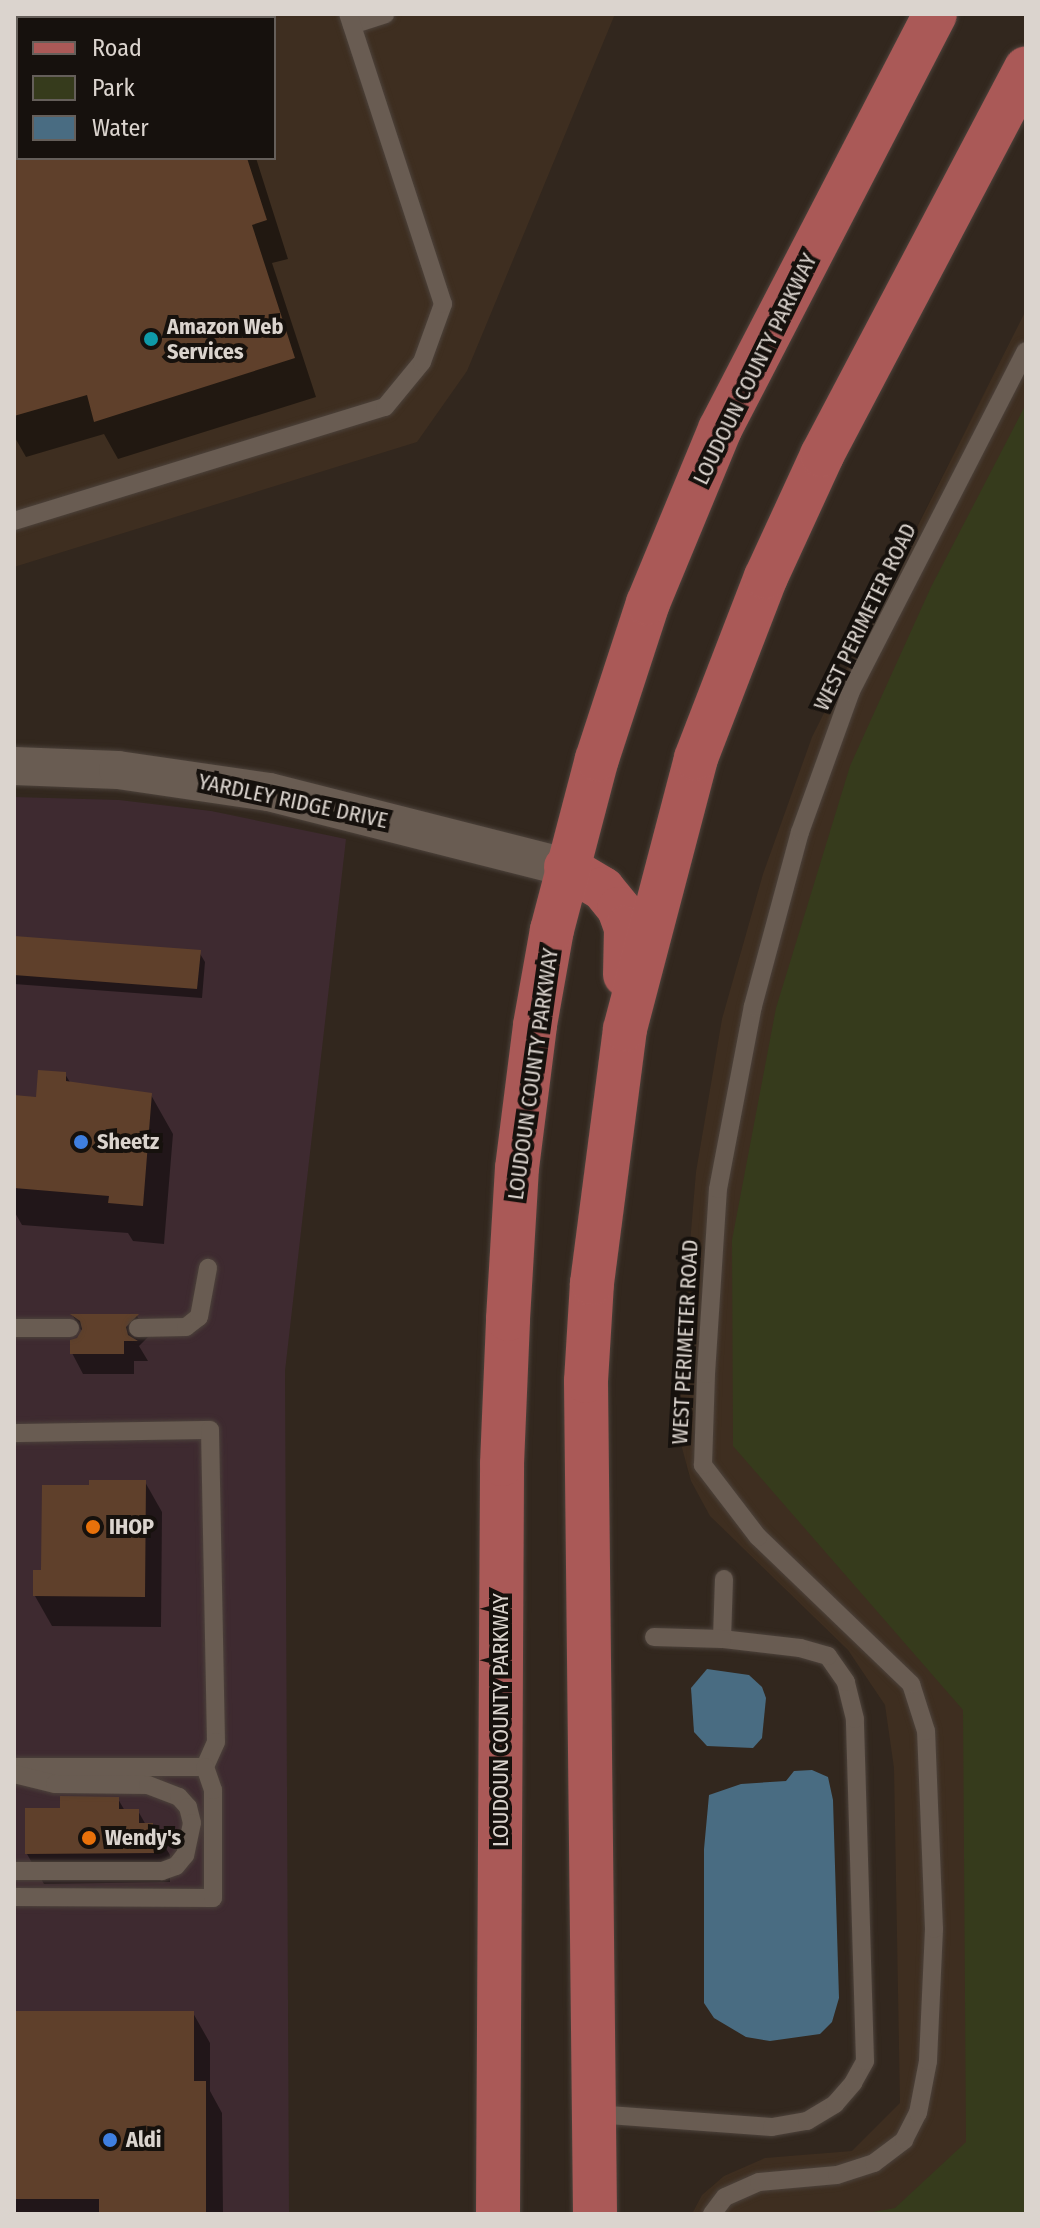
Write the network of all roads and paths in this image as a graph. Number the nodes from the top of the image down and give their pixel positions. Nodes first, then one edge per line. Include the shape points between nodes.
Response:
1 (385, 14) edge
2 (935, 14) edge
3 (350, 20) edge
4 (1026, 68) edge
5 (1026, 351) edge
6 (14, 521) edge
7 (14, 766) edge
8 (566, 867) junction
9 (625, 1029) junction
10 (208, 1268) dead end
11 (14, 1328) edge
12 (70, 1328) dead end
13 (138, 1328) dead end
14 (14, 1433) edge
15 (724, 1579) dead end
16 (654, 1637) dead end
17 (722, 1639) junction
18 (14, 1767) edge
19 (205, 1767) junction
20 (14, 1774) edge
21 (14, 1871) edge
22 (14, 1897) edge
23 (595, 2114) junction
24 (498, 2214) edge
25 (595, 2214) edge
26 (712, 2214) edge

1 - 3 lane
2 - 8 main road, LOUDOUN COUNTY PARKWAY via 720,429 648,603
3 - 6 lane via 443,304 422,362 385,407
4 - 9 main road via 822,455 766,577 696,758
5 - 26 lane, WEST PERIMETER ROAD via 851,691 800,832 753,1006 718,1189 706,1374 703,1465 758,1537 911,1684 926,1731 934,1929 928,2061 918,2113 904,2140 874,2163 837,2175 759,2182 725,2197
7 - 8 street, YARDLEY RIDGE DRIVE via 118,770 269,792
8 - 9 main road via 603,889 626,928
8 - 24 main road, LOUDOUN COUNTY PARKWAY via 535,1025 517,1168 508,1319 502,1480
9 - 23 main road via 592,1283 586,1381
10 - 13 lane via 199,1317 186,1327
11 - 12 lane
14 - 19 lane via 210,1430 216,1742
15 - 17 lane
16 - 17 lane
17 - 23 lane via 828,1656 846,1682 855,1719 865,2061 835,2104 807,2121 772,2127
18 - 19 lane
19 - 22 lane via 213,1790 213,1898
20 - 21 lane via 55,1784 148,1785 179,1797 192,1823 185,1855 162,1871
23 - 25 main road

